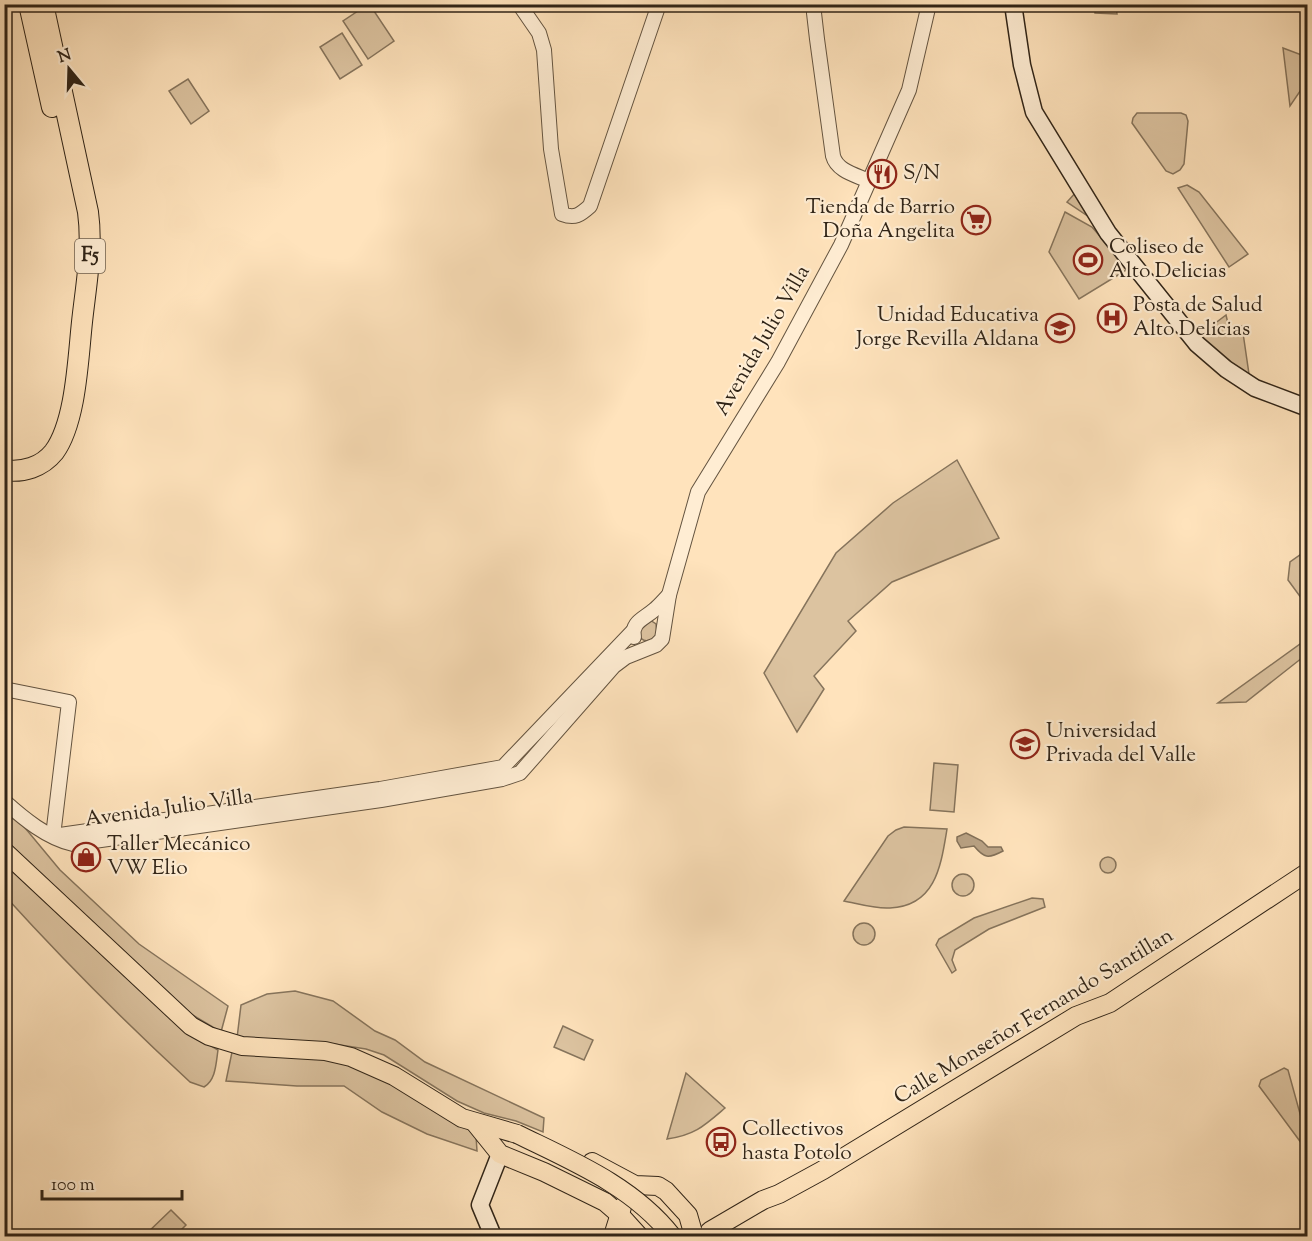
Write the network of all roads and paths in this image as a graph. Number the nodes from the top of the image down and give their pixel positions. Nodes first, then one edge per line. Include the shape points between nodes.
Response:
1 (29, 4) edge
2 (43, 4) edge
3 (519, 4) edge
4 (658, 4) edge
5 (929, 4) edge
6 (1013, 4) edge
7 (813, 7) edge
8 (51, 68) junction
9 (869, 181) junction
10 (1308, 408) edge
11 (4, 458) edge
12 (4, 470) edge
13 (669, 596) junction
14 (645, 617) junction
15 (663, 630) junction
16 (633, 631) junction
17 (647, 647) junction
18 (4, 689) edge
19 (501, 774) junction
20 (4, 801) edge
21 (53, 836) junction
22 (4, 851) edge
23 (1308, 872) edge
24 (475, 1123) junction
25 (510, 1145) junction
26 (635, 1185) junction
27 (620, 1215) junction
28 (700, 1233) edge
29 (494, 1236) edge
30 (613, 1236) edge
31 (639, 1236) edge
32 (661, 1236) edge
33 (672, 1236) edge

1 - 8 highway, F5
2 - 8 highway, F5
3 - 4 street via 539,33 544,50 551,149 562,214 571,217 590,206
5 - 9 street, Avenida Julio Villa via 909,90
6 - 10 main road via 1022,65 1035,112 1108,233 1197,344 1255,388
7 - 9 street via 835,164
8 - 11 highway, F5 via 77,226 69,353 49,441 32,456
8 - 12 highway, F5 via 90,228 75,384 66,424 54,452 36,466 14,472
9 - 13 street, Avenida Julio Villa via 810,304 698,492
13 - 14 street
13 - 15 street, Avenida Julio Villa
14 - 15 street via 659,621
14 - 16 street
15 - 17 street via 659,642
16 - 17 street via 638,643
16 - 19 street
17 - 19 street, Avenida Julio Villa via 614,666 520,773
18 - 21 street via 69,702
19 - 21 street, Avenida Julio Villa
20 - 21 street via 24,819
22 - 24 main road via 191,1026 242,1046 325,1051 351,1057
23 - 28 main road, Calle Monseñor Fernando Santillan via 1110,1003 1076,1016 779,1194 769,1204
24 - 25 main road
24 - 25 main road
24 - 26 main road via 517,1127
25 - 27 main road
25 - 29 main road via 480,1205
25 - 32 main road via 598,1186 629,1205
25 - 33 main road, bridge via 602,1178 645,1207
26 - 27 main road
26 - 28 main road via 658,1186 666,1191
27 - 30 main road
27 - 31 main road

